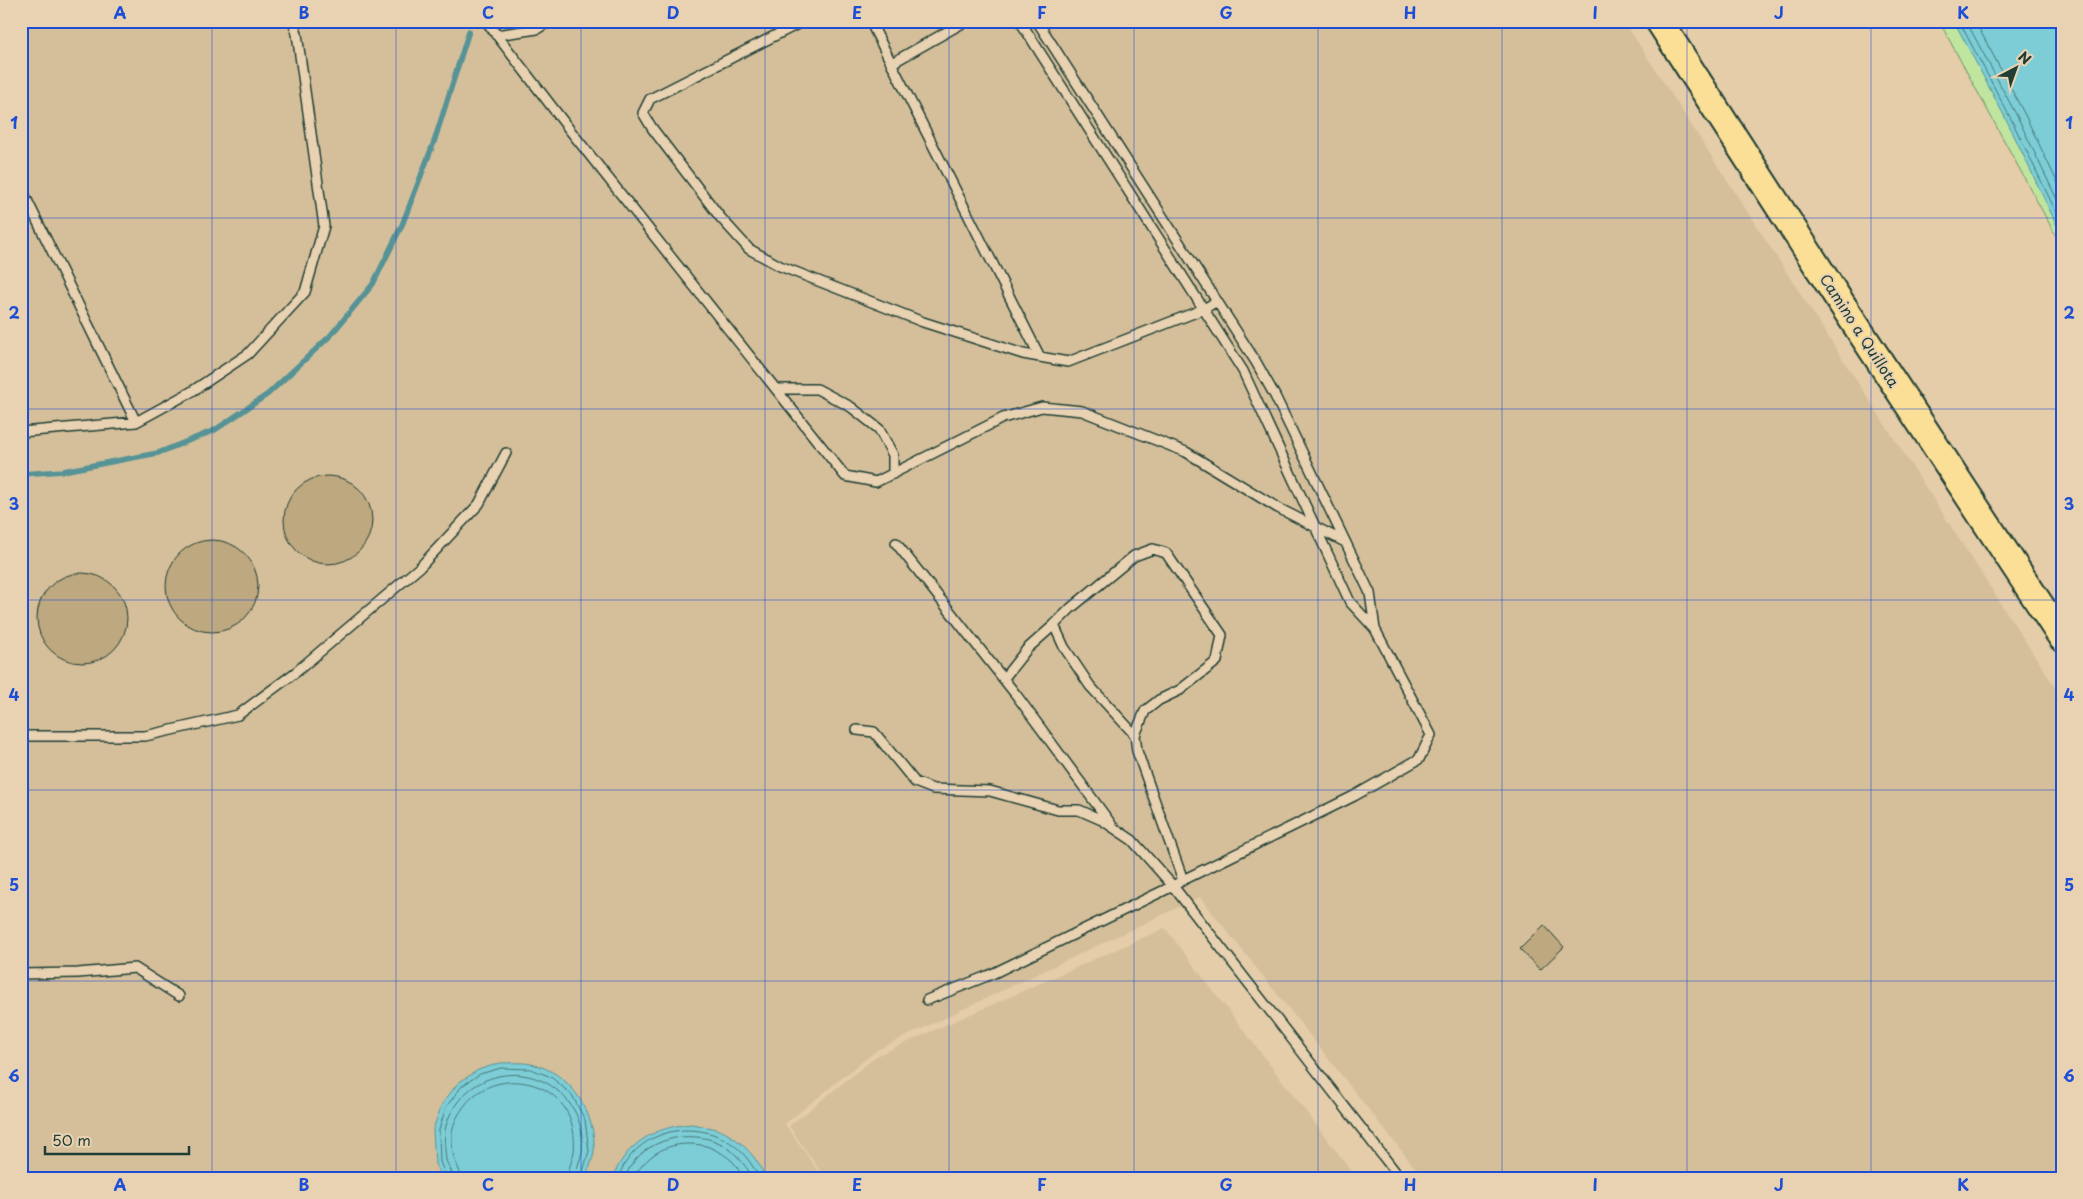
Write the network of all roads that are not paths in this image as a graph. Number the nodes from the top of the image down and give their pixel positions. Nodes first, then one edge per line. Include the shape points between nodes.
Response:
1 (293, 21) edge
2 (486, 21) edge
3 (550, 21) edge
4 (804, 21) edge
5 (870, 21) edge
6 (966, 21) edge
7 (1020, 21) edge
8 (1038, 21) edge
9 (1659, 21) edge
10 (496, 34) junction
11 (892, 63) junction
12 (21, 188) edge
13 (1217, 301) junction
14 (1204, 309) junction
15 (1040, 356) junction
16 (777, 388) junction
17 (136, 422) junction
18 (21, 432) edge
19 (506, 453) dead end
20 (893, 474) junction
21 (1317, 530) junction
22 (1345, 542) junction
23 (896, 543) dead end
24 (1054, 625) junction
25 (1375, 629) junction
26 (2062, 638) edge
27 (1004, 678) junction
28 (857, 730) dead end
29 (1135, 734) junction
30 (21, 736) edge
31 (1114, 828) junction
32 (1183, 880) junction
33 (1173, 886) junction
34 (21, 974) edge
35 (179, 996) dead end
36 (928, 1000) dead end
37 (1400, 1178) edge

1 - 17 lane via 324,226 305,292 248,354 191,392
2 - 10 lane
3 - 10 lane via 537,29
4 - 15 lane via 650,99 643,113 652,128 720,218 749,250 780,266 923,322 1023,354
5 - 11 lane
6 - 11 lane
7 - 14 lane
8 - 13 lane
9 - 26 main road, Camino a Quillota
10 - 16 lane
11 - 15 lane
12 - 17 lane
13 - 14 lane
13 - 22 lane via 1275,396
14 - 15 lane via 1068,362
14 - 21 lane via 1243,371
16 - 20 lane via 845,476 876,482
16 - 20 lane via 817,389 852,407 879,429 893,455
17 - 18 lane
19 - 30 lane via 479,504 420,567 296,672 238,715 145,736
20 - 21 lane via 1003,418 1042,407 1082,411 1186,452
21 - 22 lane
21 - 25 lane via 1350,602
22 - 25 lane via 1370,593
23 - 27 lane
24 - 27 lane via 1027,649
24 - 29 lane via 1064,647 1090,686
24 - 29 lane via 1134,556 1153,548 1166,553 1222,635 1217,661 1180,690 1144,711
25 - 32 lane via 1431,736 1419,759 1354,796
27 - 31 lane
28 - 31 lane via 874,732 915,782 933,789 990,792 1058,810 1079,810
29 - 32 lane via 1137,751
31 - 33 lane via 1132,840
32 - 33 lane
33 - 36 lane via 992,974
33 - 37 lane
34 - 35 lane via 135,968

